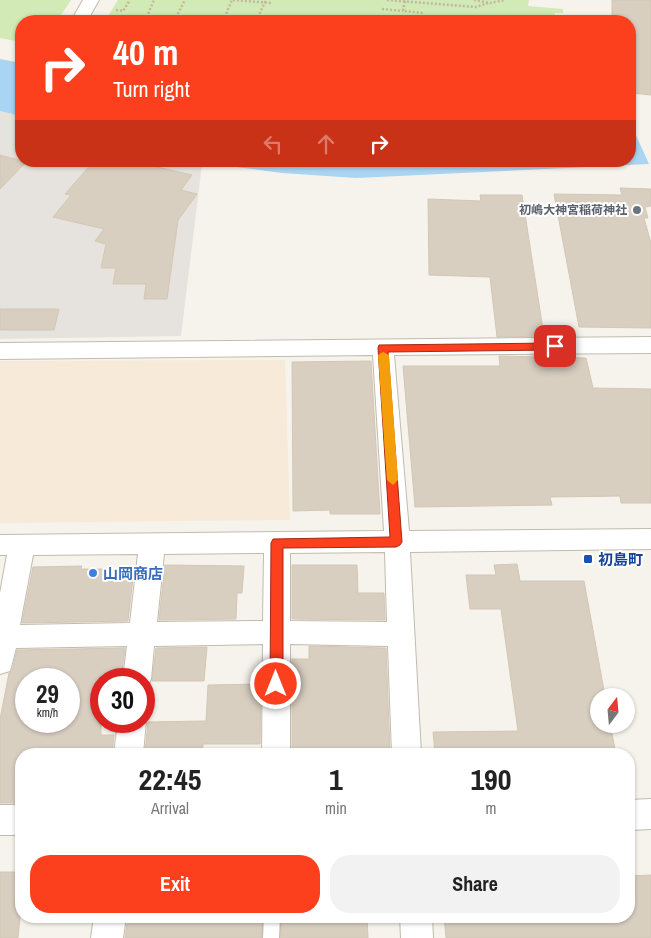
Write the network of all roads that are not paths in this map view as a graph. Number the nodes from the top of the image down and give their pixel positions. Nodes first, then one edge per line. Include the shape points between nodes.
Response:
1 (91, 0) edge
2 (82, 15) edge
3 (651, 345) edge
4 (383, 348) junction
5 (0, 351) edge
6 (651, 539) edge
7 (396, 542) junction
8 (277, 543) junction
9 (152, 544) junction
10 (11, 545) edge
11 (276, 632) junction
12 (400, 634) junction
13 (142, 635) junction
14 (2, 645) edge
15 (138, 668) edge
16 (131, 733) edge
17 (129, 748) edge
18 (276, 748) edge
19 (407, 748) edge
20 (651, 814) edge
21 (635, 815) edge
22 (0, 820) edge
23 (15, 820) edge
24 (109, 923) edge
25 (272, 923) edge
26 (416, 923) edge
27 (107, 938) edge
28 (271, 938) edge
29 (417, 938) edge

1 - 2 street
3 - 4 street
4 - 5 street
4 - 7 street
6 - 7 street
7 - 8 street
7 - 12 street
8 - 9 street
8 - 11 street
9 - 10 street
9 - 13 street
10 - 14 street
11 - 12 street
11 - 13 street
11 - 18 street
12 - 19 street
13 - 14 street
13 - 15 street
16 - 17 street
20 - 21 street
22 - 23 street
24 - 27 street
25 - 28 lane
26 - 29 street

